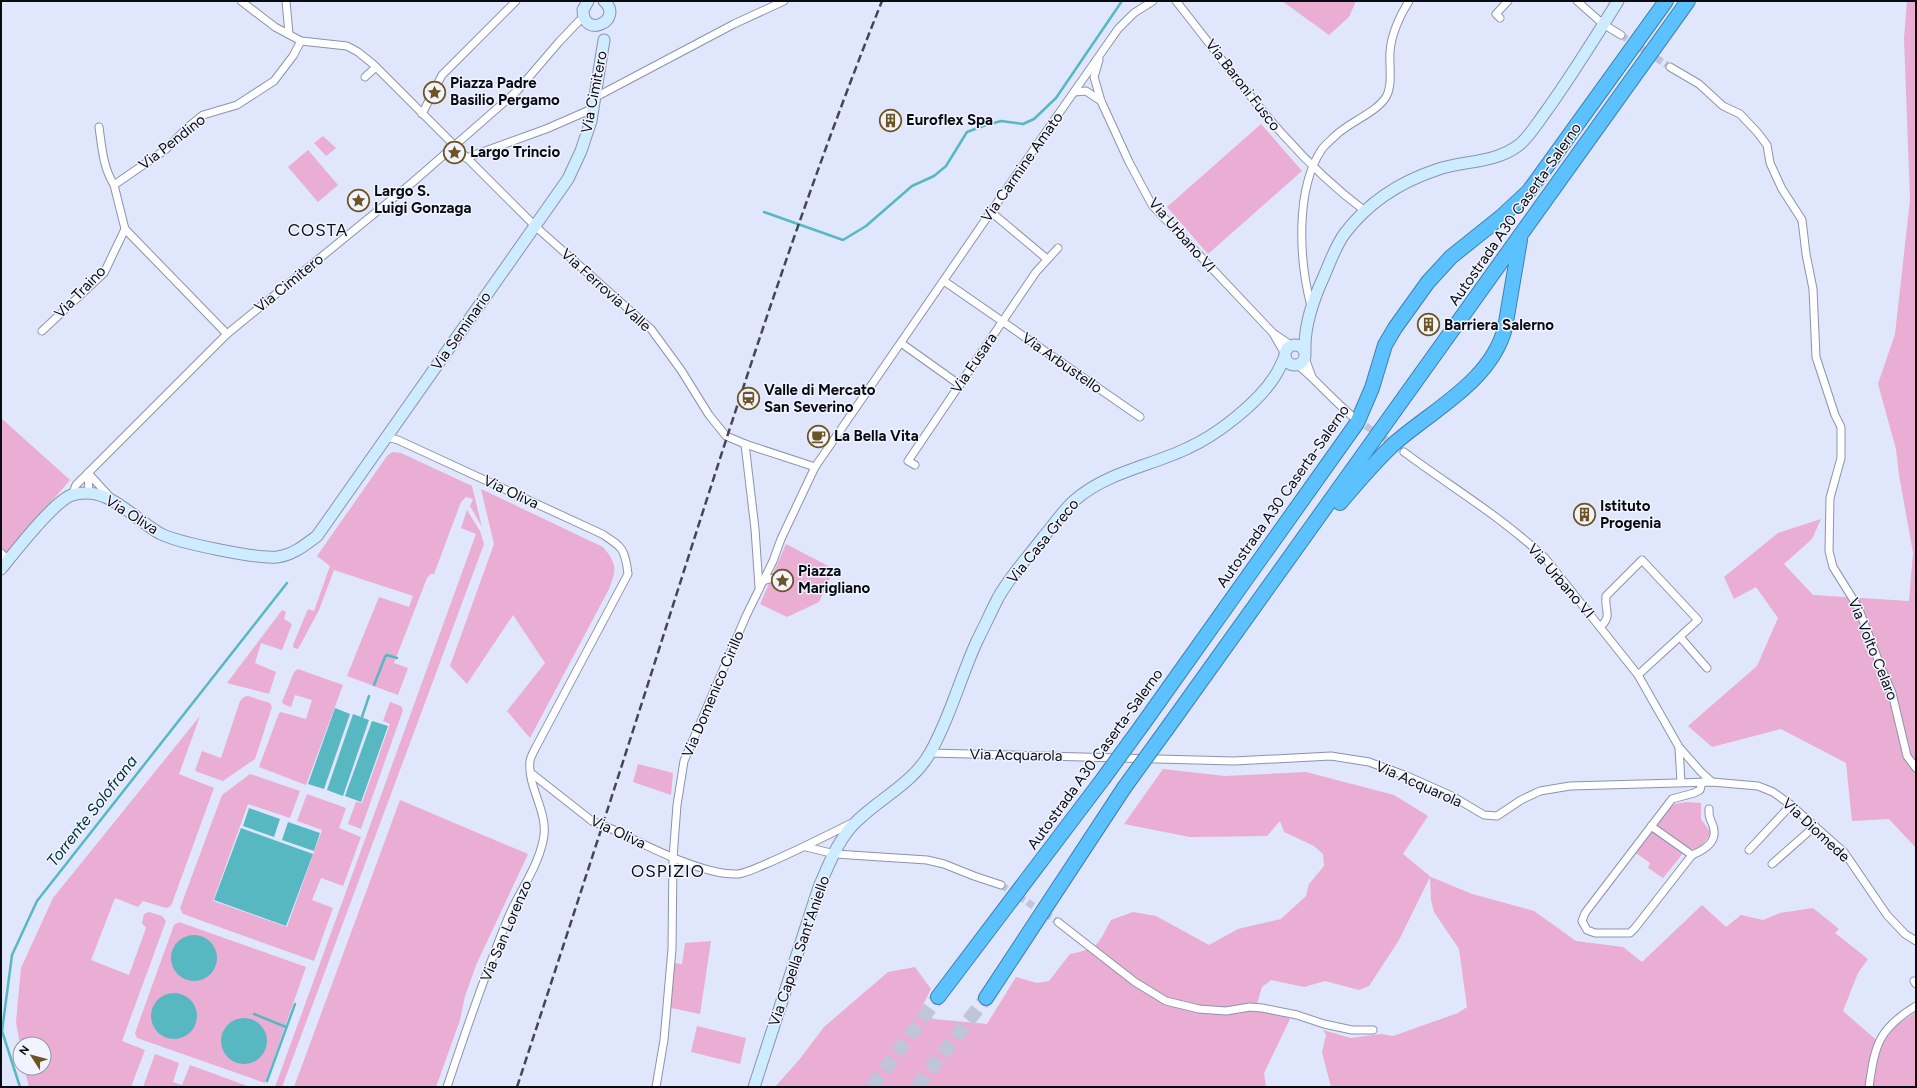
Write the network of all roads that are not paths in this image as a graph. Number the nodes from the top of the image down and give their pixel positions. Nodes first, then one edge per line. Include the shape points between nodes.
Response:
1 (241, 1) edge
2 (286, 1) edge
3 (516, 1) edge
4 (784, 1) edge
5 (1153, 1) edge
6 (1176, 1) edge
7 (1409, 1) edge
8 (1508, 1) edge
9 (1577, 1) edge
10 (1618, 1) edge
11 (1666, 1) edge
12 (1688, 1) edge
13 (584, 2) edge
14 (607, 2) edge
15 (584, 18) junction
16 (1500, 18) dead end
17 (608, 19) junction
18 (1604, 24) junction
19 (594, 25) junction
20 (289, 34) junction
21 (1620, 35) tunnel mouth
22 (604, 40) junction
23 (301, 41) junction
24 (1100, 55) junction
25 (376, 67) junction
26 (1670, 67) tunnel mouth
27 (365, 77) dead end
28 (1094, 77) junction
29 (1084, 78) junction
30 (1086, 91) junction
31 (1074, 92) junction
32 (594, 98) junction
33 (1101, 101) junction
34 (592, 109) junction
35 (422, 114) junction
36 (99, 127) dead end
37 (454, 147) junction
38 (466, 158) junction
39 (1313, 167) junction
40 (114, 185) junction
41 (1365, 211) junction
42 (991, 212) junction
43 (536, 227) junction
44 (125, 229) junction
45 (1520, 237) junction
46 (1058, 248) dead end
47 (1046, 259) junction
48 (944, 282) junction
49 (1311, 306) junction
50 (1002, 321) junction
51 (42, 331) dead end
52 (1273, 333) junction
53 (227, 334) junction
54 (1305, 338) junction
55 (901, 343) junction
56 (1289, 350) junction
57 (1300, 360) junction
58 (1275, 377) junction
59 (1312, 377) junction
60 (960, 385) junction
61 (1352, 416) tunnel mouth
62 (1140, 417) dead end
63 (387, 437) junction
64 (745, 444) junction
65 (1404, 452) tunnel mouth
66 (915, 465) dead end
67 (815, 467) junction
68 (88, 473) junction
69 (89, 493) junction
70 (72, 495) junction
71 (112, 500) junction
72 (5, 556) edge
73 (1, 569) edge
74 (1282, 570) junction
75 (786, 574) dead end
76 (763, 581) junction
77 (759, 589) junction
78 (1600, 627) junction
79 (1680, 637) junction
80 (1707, 668) dead end
81 (1638, 675) junction
82 (1679, 747) junction
83 (930, 754) junction
84 (1916, 768) edge
85 (531, 773) junction
86 (1681, 782) junction
87 (1702, 782) junction
88 (1712, 782) junction
89 (1791, 805) junction
90 (1709, 808) dead end
91 (1484, 815) joint
92 (857, 821) junction
93 (1651, 826) junction
94 (1815, 826) junction
95 (806, 847) junction
96 (1749, 850) dead end
97 (835, 854) junction
98 (1692, 855) junction
99 (673, 858) junction
100 (1772, 864) dead end
101 (1001, 885) tunnel mouth
102 (1058, 922) tunnel mouth
103 (1916, 941) edge
104 (938, 997) tunnel mouth
105 (986, 998) tunnel mouth
106 (1916, 1006) edge
107 (1373, 1030) dead end
108 (447, 1087) edge
109 (656, 1087) edge
110 (754, 1087) edge
111 (1869, 1087) edge

1 - 20 street via 262,18
2 - 20 street
3 - 35 street via 442,75
4 - 32 street via 734,24
5 - 24 street, Via Carmine Amato via 1134,13 1118,29
6 - 39 street, Via Baroni Fusco via 1251,99
7 - 39 street via 1398,22 1390,51 1390,81 1386,97 1375,108 1336,135 1323,148
8 - 16 street via 1496,14
9 - 18 street
10 - 18 main road
11 - 104 highway, Autostrada A30 Caserta-Salerno, bridge via 1529,191 1451,257 1428,282 1385,345 1372,388 1357,423 1103,779
12 - 45 highway, Autostrada A30 Caserta-Salerno
13 - 15 main road
14 - 17 main road, Via Cimitero via 610,12
15 - 19 main road, Via Cimitero
15 - 37 street, Via Cimitero via 559,42 517,91
17 - 19 main road via 602,24
17 - 22 main road, Via Cimitero
18 - 21 street
18 - 41 main road via 1568,81 1520,144 1506,154 1436,170 1401,184 1376,200
19 - 22 main road, Via Cimitero
20 - 23 street
22 - 32 main road, Via Cimitero
23 - 25 street, Via Ferrovia Valle via 347,46
23 - 40 street, Via Pendino via 274,80 244,101 203,115 188,126 165,150
24 - 28 street
24 - 29 street, Via Carmine Amato
25 - 27 street
25 - 35 street, Via Ferrovia Valle
26 - 84 street, Via Volto Celaro via 1700,84 1723,106 1740,114 1757,132 1767,145 1770,163 1782,189 1802,220 1813,289 1816,357 1841,427 1841,458 1830,498 1829,551 1834,567 1858,606 1892,693 1907,756
28 - 29 street
28 - 33 street, Via Urbano VI
29 - 30 street
29 - 31 street, Via Carmine Amato
30 - 31 street
30 - 33 street
31 - 42 street, Via Carmine Amato
32 - 34 main road, Via Cimitero
33 - 52 street, Via Urbano VI via 1152,205
34 - 38 street
34 - 43 main road, Via Cimitero via 581,151 568,179
35 - 37 street, Via Ferrovia Valle
36 - 40 street via 103,160
37 - 38 street, Via Ferrovia Valle
37 - 53 street, Via Cimitero
38 - 43 street, Via Ferrovia Valle
39 - 41 street, Via Baroni Fusco
39 - 49 street via 1307,184 1302,251 1305,284
40 - 44 street
41 - 49 main road via 1345,233 1337,247
42 - 47 street
42 - 48 street, Via Carmine Amato
43 - 63 main road, Via Seminario
43 - 64 street, Via Ferrovia Valle via 651,329 716,424 726,436
44 - 51 street, Via Traino via 104,273
44 - 53 street
45 - 74 highway, Autostrada A30 Caserta-Salerno
45 - 74 highway via 1502,342 1493,356 1466,386 1381,457
46 - 47 street, Via Fusara
47 - 50 street, Via Fusara
48 - 50 street, Via Arbustello
48 - 55 street, Via Carmine Amato
49 - 54 main road
50 - 60 street, Via Fusara
50 - 62 street, Via Arbustello
52 - 56 street, Via Urbano VI
52 - 56 street, Via Urbano VI
53 - 68 street, Via Cimitero
54 - 56 main road
54 - 57 main road
55 - 60 street
55 - 67 street, Via Domenico Cirillo
56 - 57 main road via 1288,362
56 - 57 main road via 1301,347
56 - 58 main road
57 - 58 main road
57 - 59 street
57 - 59 street
58 - 83 main road, Via Casa Greco via 1238,416 1213,434 1188,449 1130,469 1091,487 1074,500 999,597 976,643 948,716
59 - 61 street
60 - 66 street, Via Fusara via 908,461
63 - 71 main road, Via Oliva via 317,536 293,553 278,557 233,552 162,534
63 - 85 street, Via Oliva via 595,531 620,546 628,574 536,747 530,760
64 - 67 street, Via Ferrovia Valle
64 - 77 street
65 - 78 street, Via Urbano VI via 1529,542
67 - 76 street, Via Domenico Cirillo
68 - 69 street
68 - 70 street, Via Cimitero via 76,485
68 - 71 street
69 - 70 main road, Via Oliva
69 - 71 main road, Via Oliva
70 - 72 main road, Via Oliva via 57,505
72 - 73 main road, Via Oliva
74 - 105 highway, Autostrada A30 Caserta-Salerno, bridge via 1124,788
75 - 76 street
76 - 77 street, Via Domenico Cirillo
77 - 99 street, Via Domenico Cirillo via 684,761
78 - 79 street via 1608,617 1606,596 1642,560 1698,620
78 - 81 street, Via Urbano VI
79 - 80 street
79 - 81 street
81 - 82 street, Via Urbano VI
82 - 86 street, Via Urbano VI
82 - 88 street, Via Urbano VI
83 - 91 street, Via Acquarola via 1234,761 1331,756 1369,762 1406,776 1452,796
83 - 92 main road via 906,783
85 - 99 street, Via Oliva, bridge via 592,821
85 - 108 street, Via San Lorenzo via 543,813 544,839 539,857 508,917 472,1011
86 - 87 street, Via Diomede
86 - 91 street, Via Diomede via 1570,786 1540,791 1497,816
87 - 88 street, Via Diomede
87 - 93 street via 1700,790 1672,799
88 - 89 street, Via Diomede via 1758,786 1773,792
89 - 94 street, Via Diomede
89 - 96 street
90 - 98 street via 1708,818 1714,829 1714,836 1702,851
92 - 95 street
92 - 97 main road, Via Capella Sant'Aniello
93 - 98 street
93 - 98 street via 1585,913 1582,922 1587,930 1595,933 1630,933
94 - 100 street
94 - 103 street, Via Diomede via 1844,852 1887,915 1905,934
95 - 97 street
95 - 99 street via 738,874
97 - 101 street via 927,860
97 - 110 main road, Via Capella Sant'Aniello via 819,887
99 - 109 street, Via Domenico Cirillo via 672,949 664,1040
102 - 107 street via 1135,982 1166,1000 1199,1009 1226,1011 1262,1008 1352,1030
106 - 111 street via 1888,1026 1880,1038 1873,1060

